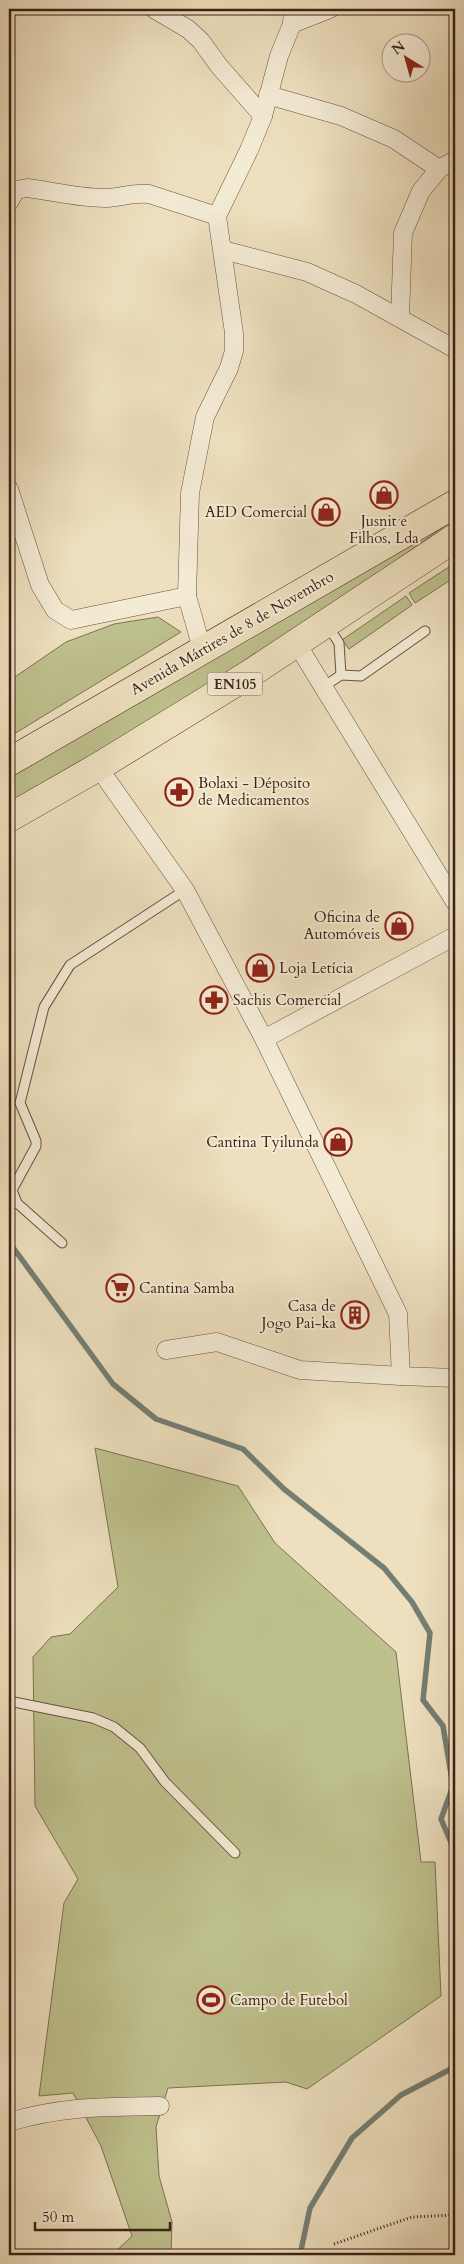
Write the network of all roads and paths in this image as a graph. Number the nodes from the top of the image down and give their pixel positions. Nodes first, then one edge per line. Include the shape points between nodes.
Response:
1 (154, 9) edge
2 (330, 9) edge
3 (293, 16) edge
4 (268, 95) junction
5 (263, 116) junction
6 (455, 160) edge
7 (439, 169) junction
8 (9, 202) edge
9 (217, 216) junction
10 (223, 250) junction
11 (400, 317) junction
12 (455, 349) edge
13 (9, 489) edge
14 (455, 504) edge
15 (455, 538) edge
16 (187, 596) junction
17 (326, 624) junction
18 (425, 631) dead end
19 (297, 644) junction
20 (202, 649) junction
21 (341, 675) junction
22 (323, 687) junction
23 (9, 762) edge
24 (98, 767) junction
25 (9, 818) edge
26 (185, 890) junction
27 (455, 902) edge
28 (455, 936) edge
29 (264, 1039) junction
30 (62, 1243) dead end
31 (166, 1350) dead end
32 (401, 1376) junction
33 (455, 1378) edge
34 (9, 1701) edge
35 (235, 1853) dead end
36 (160, 2106) dead end
37 (9, 2122) edge
38 (455, 2215) edge
39 (334, 2244) dead end

1 - 5 street via 188,29 201,41
2 - 3 street
3 - 4 street
4 - 5 street
4 - 7 street via 341,116 394,140
5 - 9 street
6 - 7 street
7 - 11 street via 421,191 403,234
8 - 9 street via 16,190 27,188 102,198 138,192
9 - 10 street
10 - 11 street via 307,272
10 - 16 street via 234,351 205,417 190,493
11 - 12 street
13 - 16 street via 40,585 55,610 70,620
14 - 20 main road, Avenida Mártires de 8 de Novembro
15 - 17 main road, EN105
16 - 20 street
17 - 19 main road, EN105
17 - 21 lane via 339,643
18 - 21 lane via 361,676
19 - 22 street
19 - 24 main road, EN105
20 - 23 main road, Avenida Mártires de 8 de Novembro
21 - 22 lane
22 - 27 street
24 - 25 main road, EN105
24 - 26 street
26 - 29 street
26 - 30 lane via 70,965 44,1007 20,1103 36,1146 12,1190 17,1203
28 - 29 street
29 - 32 street via 398,1314
31 - 32 street via 217,1342 300,1370
32 - 33 street
34 - 35 lane via 93,1718 114,1727 140,1748 165,1782
36 - 37 street via 72,2108 37,2113
38 - 39 path via 412,2218

